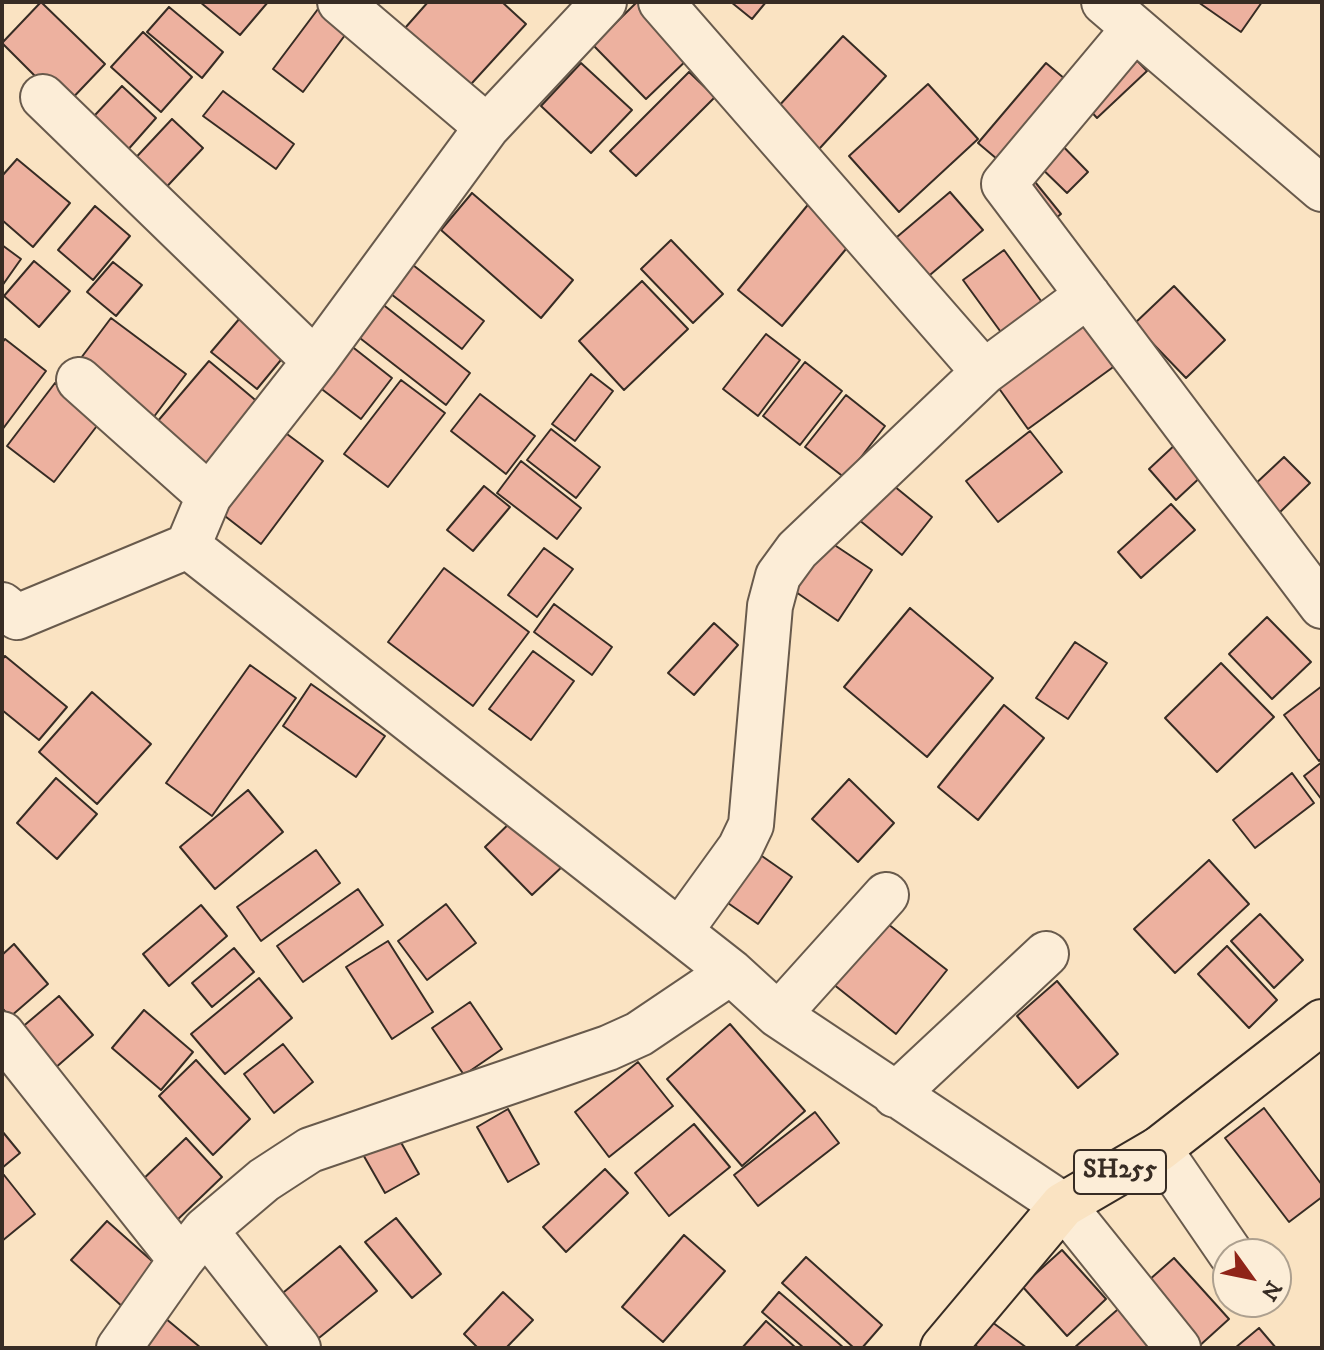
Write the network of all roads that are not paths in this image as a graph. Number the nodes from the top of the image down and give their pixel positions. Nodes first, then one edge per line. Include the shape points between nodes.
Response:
1 (340, 2) edge
2 (604, 2) edge
3 (661, 2) edge
4 (1119, 16) edge
5 (43, 97) dead end
6 (487, 127) junction
7 (1322, 189) edge
8 (1088, 295) junction
9 (315, 361) junction
10 (984, 372) junction
11 (79, 380) dead end
12 (209, 496) junction
13 (188, 546) junction
14 (1322, 606) edge
15 (7, 618) edge
16 (886, 895) dead end
17 (680, 931) junction
18 (1046, 954) dead end
19 (731, 972) junction
20 (778, 1015) junction
21 (1322, 1022) edge
22 (2, 1034) edge
23 (895, 1095) junction
24 (1159, 1149) junction
25 (1063, 1205) junction
26 (1220, 1238) edge
27 (193, 1245) junction
28 (119, 1348) edge
29 (298, 1348) edge
30 (943, 1348) edge
31 (1178, 1348) edge

1 - 6 street
2 - 6 street
3 - 10 street
4 - 7 street
4 - 8 street via 1004,184
5 - 9 street
6 - 9 street
8 - 10 street
8 - 14 street
9 - 12 street
10 - 17 street via 797,550 778,576 770,606 751,825
11 - 12 street
12 - 13 street
13 - 15 street
13 - 17 street
16 - 20 street
17 - 19 street
18 - 23 street
19 - 20 street
19 - 27 street via 639,1034 608,1048 310,1150 264,1180
20 - 23 street
21 - 24 main road, SH255
22 - 27 street
23 - 25 street
24 - 25 main road, SH255
24 - 26 street
25 - 30 main road, SH255
25 - 31 street
27 - 28 street
27 - 29 street

